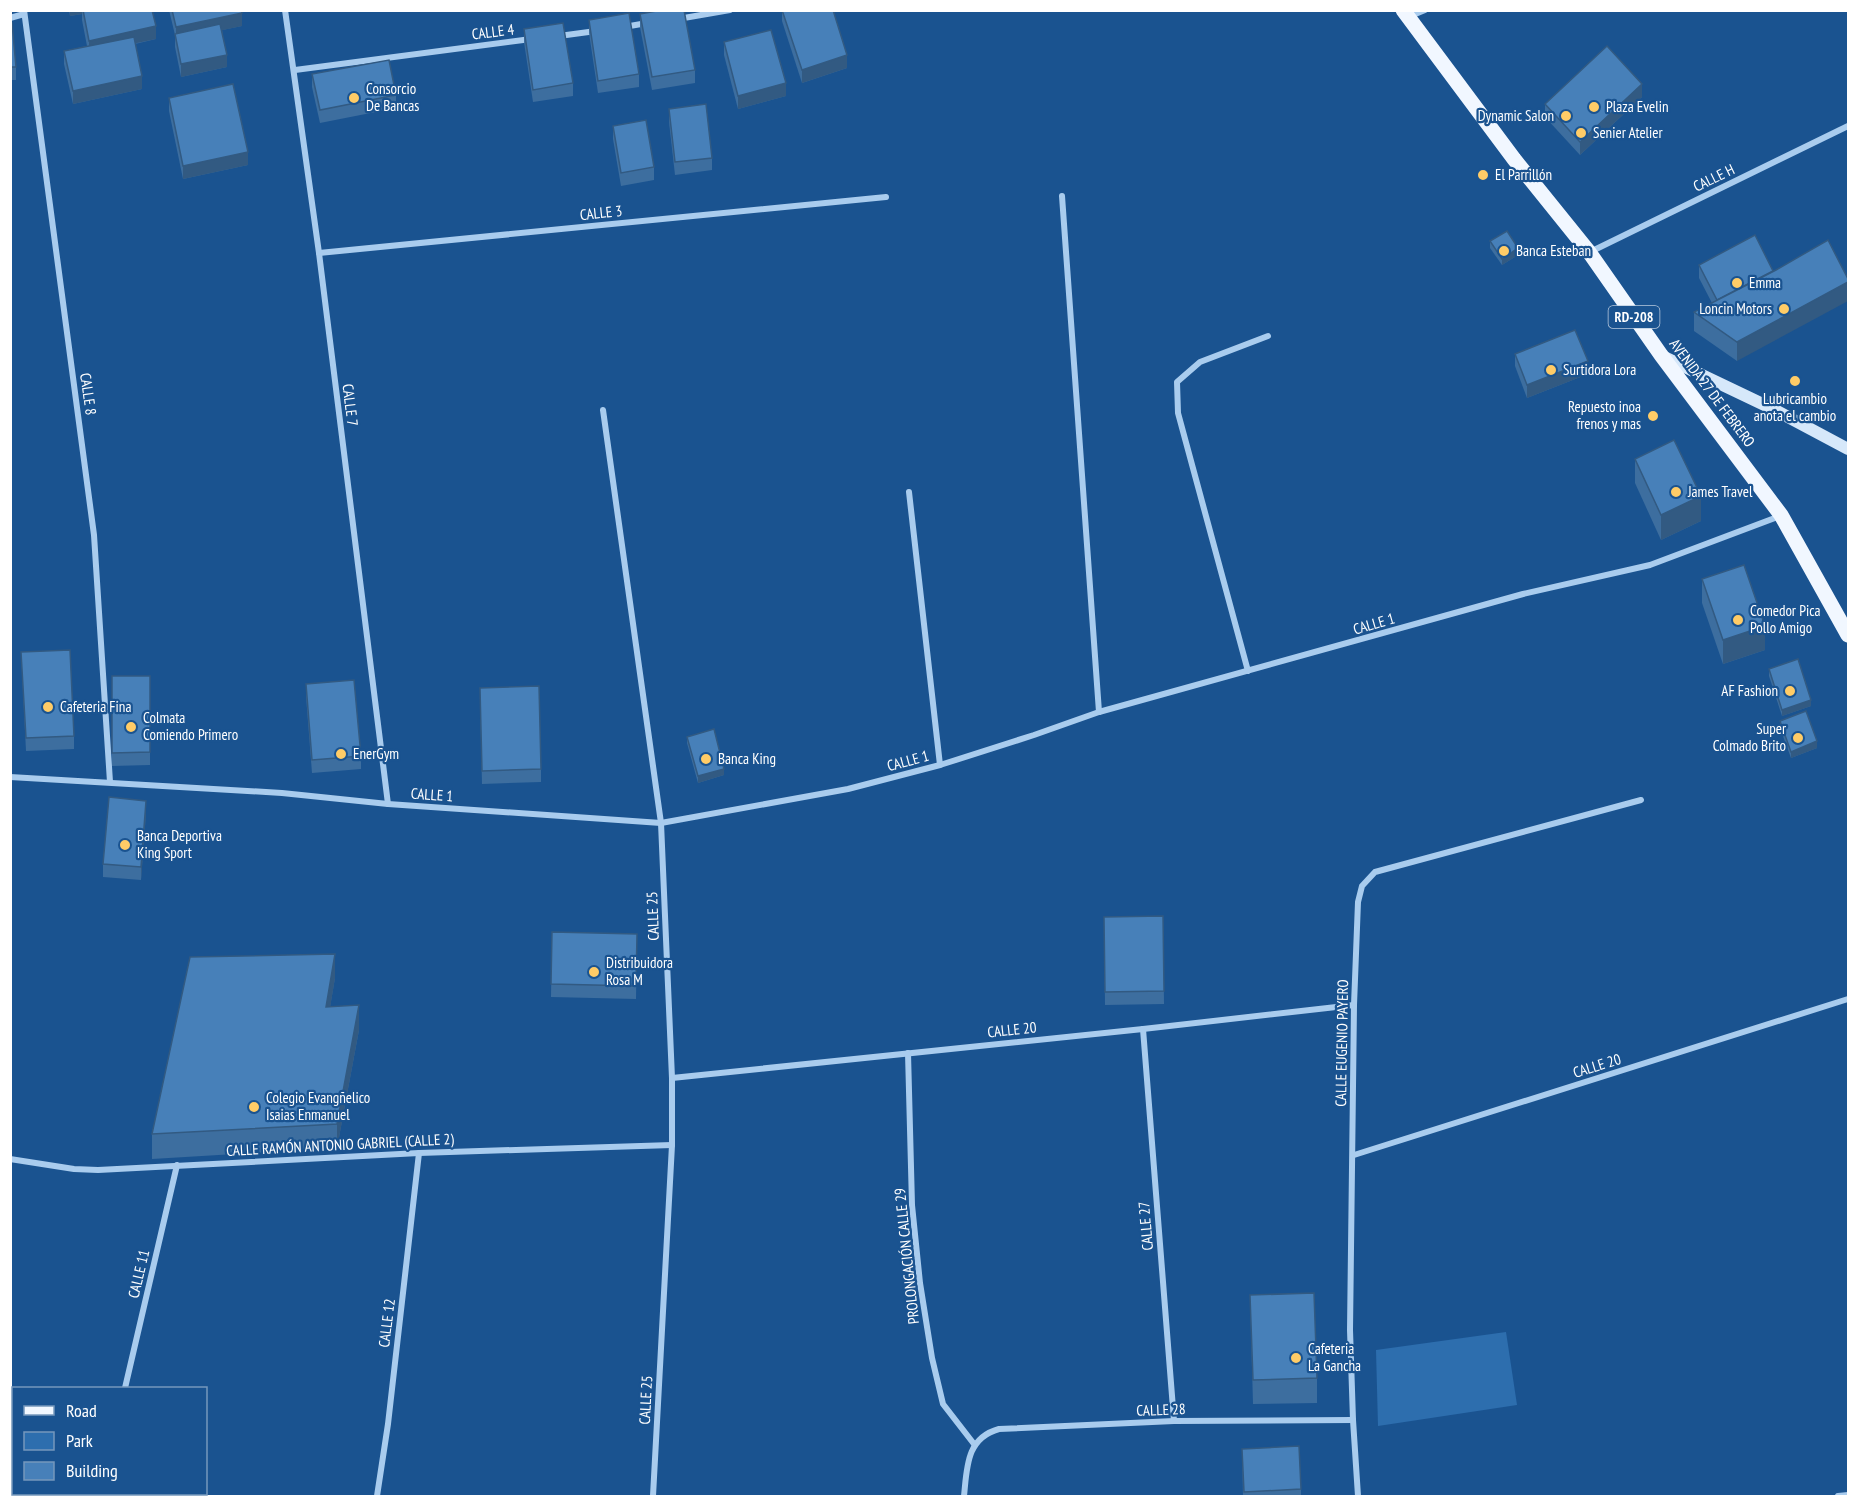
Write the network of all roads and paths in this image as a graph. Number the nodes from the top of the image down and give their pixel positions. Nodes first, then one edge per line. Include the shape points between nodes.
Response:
1 (285, 10) edge
2 (730, 10) edge
3 (1425, 10) edge
4 (24, 12) edge
5 (1405, 14) edge
6 (10, 18) edge
7 (671, 20) edge
8 (659, 21) edge
9 (612, 28) edge
10 (600, 30) edge
11 (553, 36) edge
12 (542, 38) edge
13 (295, 70) junction
14 (1848, 126) edge
15 (1062, 196) dead end
16 (886, 197) dead end
17 (1589, 252) junction
18 (319, 253) junction
19 (1268, 336) dead end
20 (1660, 355) junction
21 (603, 410) dead end
22 (1848, 449) edge
23 (909, 492) dead end
24 (1781, 515) junction
25 (1848, 635) edge
26 (1248, 671) junction
27 (1099, 712) junction
28 (940, 765) junction
29 (10, 777) edge
30 (111, 782) junction
31 (1641, 800) dead end
32 (388, 804) junction
33 (661, 823) junction
34 (1848, 999) edge
35 (1354, 1005) junction
36 (1143, 1029) junction
37 (908, 1053) junction
38 (672, 1078) junction
39 (672, 1145) junction
40 (419, 1153) junction
41 (1353, 1155) junction
42 (10, 1160) edge
43 (177, 1165) junction
44 (124, 1387) edge
45 (1353, 1420) junction
46 (1174, 1421) junction
47 (974, 1444) junction
48 (1848, 1494) edge
49 (377, 1497) edge
50 (653, 1497) edge
51 (964, 1497) edge
52 (1358, 1497) edge
53 (1838, 1497) edge

1 - 13 street, CALLE 7
2 - 7 street
3 - 5 street
4 - 6 street
4 - 30 street, CALLE 8 via 94,535
5 - 17 main road, AVENIDA 27 DE FEBRERO / RD-208
8 - 9 street
10 - 11 street
12 - 13 street, CALLE 4
13 - 18 street, CALLE 7
14 - 17 street, CALLE H
15 - 27 street
16 - 18 street, CALLE 3
17 - 20 main road, AVENIDA 27 DE FEBRERO / RD-208
18 - 32 street, CALLE 7
19 - 26 street via 1200,362 1177,382 1178,413
20 - 22 main road
20 - 24 main road, AVENIDA 27 DE FEBRERO / RD-208
21 - 33 street, CALLE 25
23 - 28 street
24 - 25 main road, AVENIDA 27 DE FEBRERO / RD-208
24 - 26 street, CALLE 1 via 1650,565 1523,594
26 - 27 street, CALLE 1
27 - 28 street, CALLE 1
28 - 33 street, CALLE 1 via 848,789
29 - 30 street, CALLE 1
30 - 32 street, CALLE 1
31 - 35 street, CALLE EUGENIO PAYERO via 1375,872 1362,886 1358,902
32 - 33 street, CALLE 1
33 - 38 street, CALLE 25
34 - 41 street, CALLE 20
35 - 36 street, CALLE 20
35 - 41 street, CALLE EUGENIO PAYERO
36 - 37 street, CALLE 20
36 - 46 street, CALLE 27
37 - 38 street, CALLE 20
37 - 47 street, PROLONGACIÓN CALLE 29 via 912,1204 932,1358 943,1404
38 - 39 street, CALLE 25
39 - 40 street, CALLE RAMÓN ANTONIO GABRIEL (CALLE 2)
39 - 50 street, CALLE 25
40 - 43 street, CALLE RAMÓN ANTONIO GABRIEL (CALLE 2)
40 - 49 street, CALLE 12
41 - 45 street, CALLE EUGENIO PAYERO
42 - 43 street, CALLE RAMÓN ANTONIO GABRIEL (CALLE 2) via 98,1170
43 - 44 street, CALLE 11
45 - 46 street, CALLE 28
45 - 52 street, CALLE EUGENIO PAYERO
46 - 47 street, CALLE 28 via 999,1430
47 - 51 street
48 - 53 street

